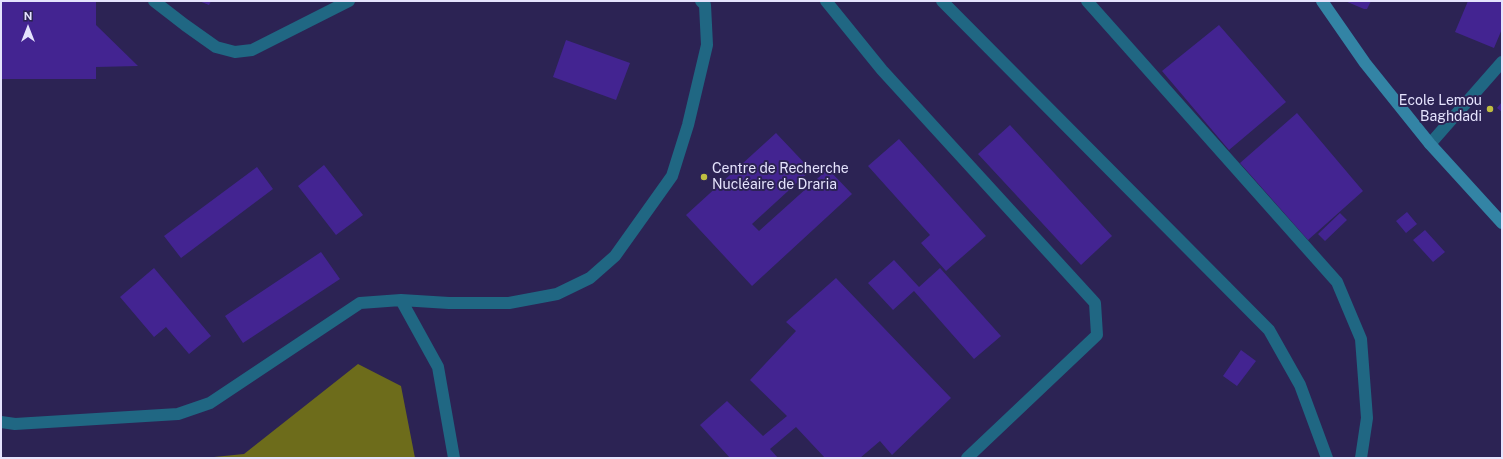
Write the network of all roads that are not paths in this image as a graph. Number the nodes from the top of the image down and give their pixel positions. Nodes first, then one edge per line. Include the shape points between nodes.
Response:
1 (154, 1) edge
2 (349, 1) edge
3 (826, 1) edge
4 (942, 1) edge
5 (1087, 1) edge
6 (1322, 1) edge
7 (707, 2) edge
8 (1502, 62) edge
9 (1430, 144) junction
10 (1502, 223) edge
11 (401, 300) junction
12 (1, 422) edge
13 (454, 458) edge
14 (967, 458) edge
15 (1327, 458) edge
16 (1361, 458) edge

1 - 2 street via 216,47 235,52 252,50
3 - 14 street via 882,70 1095,303 1097,335
4 - 15 street via 1269,330 1300,385
5 - 16 street via 1337,282 1361,338 1367,418
6 - 9 main road via 1365,64
7 - 11 street via 707,45 688,125 672,176 615,256 590,278 557,294 509,303
8 - 9 street
9 - 10 main road
11 - 12 street via 360,303 210,403 178,414 15,424
11 - 13 street via 438,367

